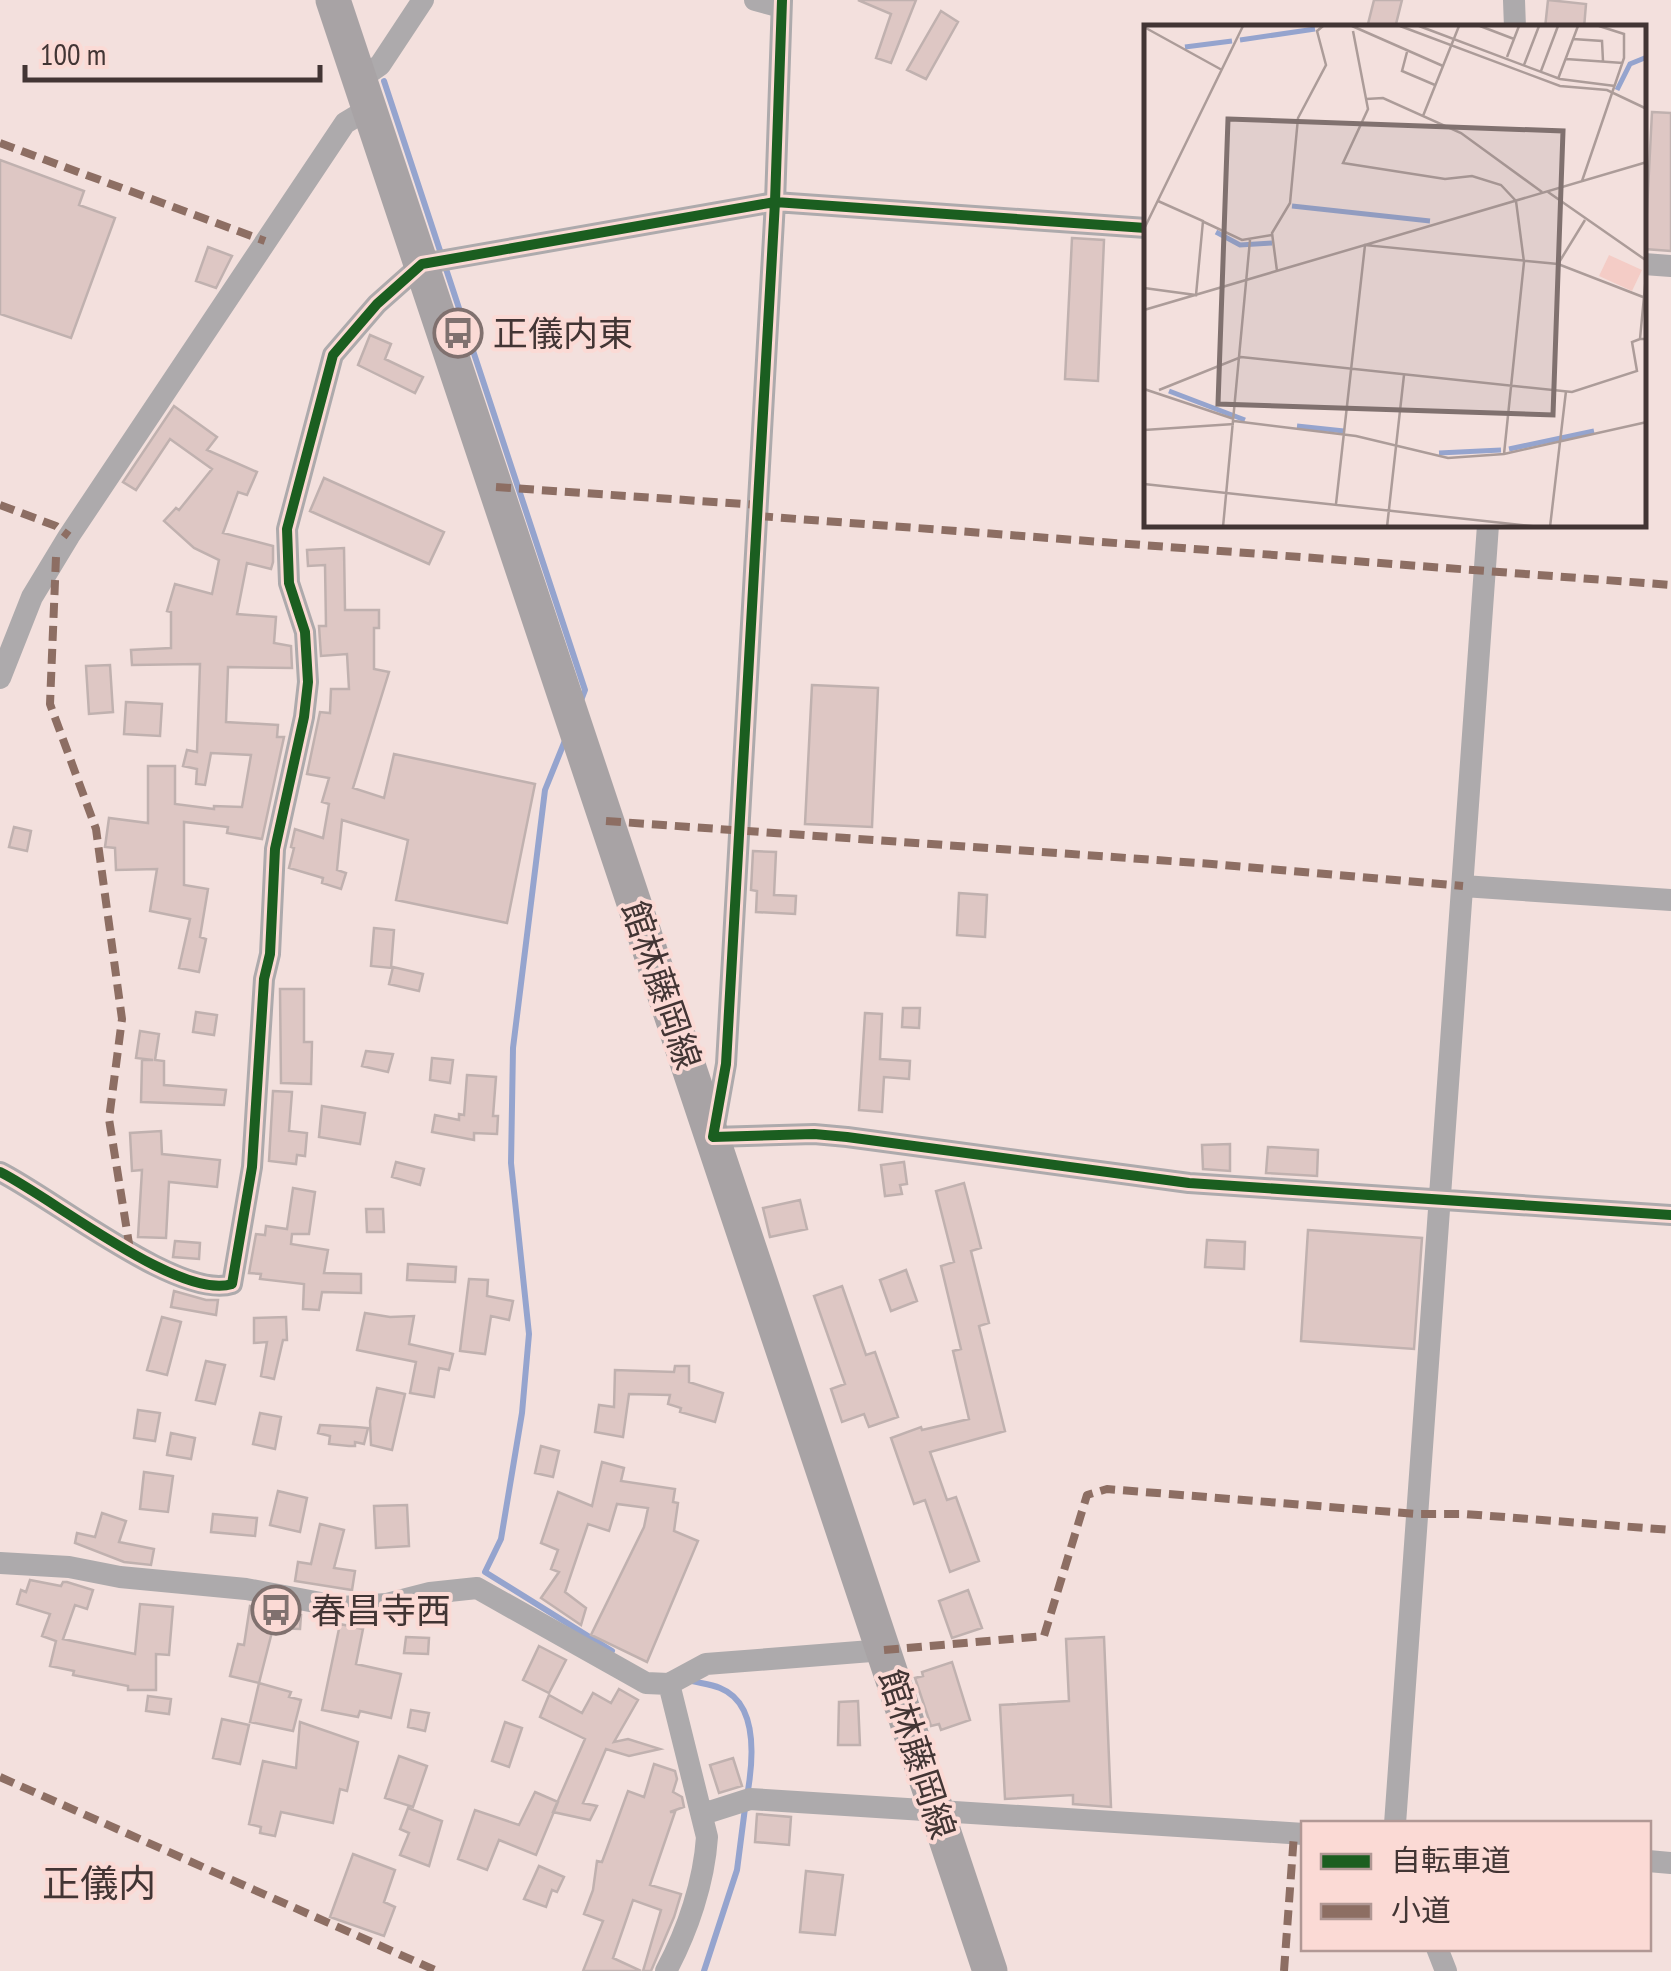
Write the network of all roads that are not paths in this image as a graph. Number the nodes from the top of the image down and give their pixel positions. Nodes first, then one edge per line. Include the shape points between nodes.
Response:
1 (333, 0) edge
2 (423, 0) edge
3 (755, 0) edge
4 (1514, 0) edge
5 (782, 3) edge
6 (1515, 25) edge
7 (365, 94) junction
8 (775, 202) junction
9 (1144, 228) edge
10 (422, 264) junction
11 (1646, 264) edge
12 (1671, 266) edge
13 (1488, 528) edge
14 (0, 678) edge
15 (1463, 886) junction
16 (1671, 900) edge
17 (713, 1137) junction
18 (0, 1172) edge
19 (1440, 1200) junction
20 (1671, 1215) edge
21 (0, 1563) edge
22 (884, 1650) junction
23 (669, 1684) junction
24 (937, 1813) junction
25 (703, 1814) junction
26 (1395, 1821) edge
27 (1301, 1834) edge
28 (666, 1971) edge
29 (990, 1971) edge

1 - 7 main road, 館林藤岡線
2 - 7 street
3 - 5 street
4 - 6 street
5 - 8 street
7 - 10 main road, 館林藤岡線
7 - 14 street via 69,536 32,597
8 - 9 street
8 - 10 street
8 - 17 street via 726,1064
10 - 17 main road, 館林藤岡線
10 - 18 street via 333,355 287,528 288,583 305,632 308,682 275,849 252,1167 232,1284 165,1272
11 - 12 street
13 - 15 street
15 - 16 street
15 - 19 street
17 - 19 street via 814,1134 1189,1183
17 - 22 main road, 館林藤岡線
19 - 20 street
19 - 26 street
21 - 23 street via 246,1589 342,1607 478,1588 646,1682
22 - 23 street via 706,1664
22 - 24 main road, 館林藤岡線
23 - 25 street
24 - 25 street via 750,1799
24 - 27 street
24 - 29 main road, 館林藤岡線
25 - 28 street via 705,1862

